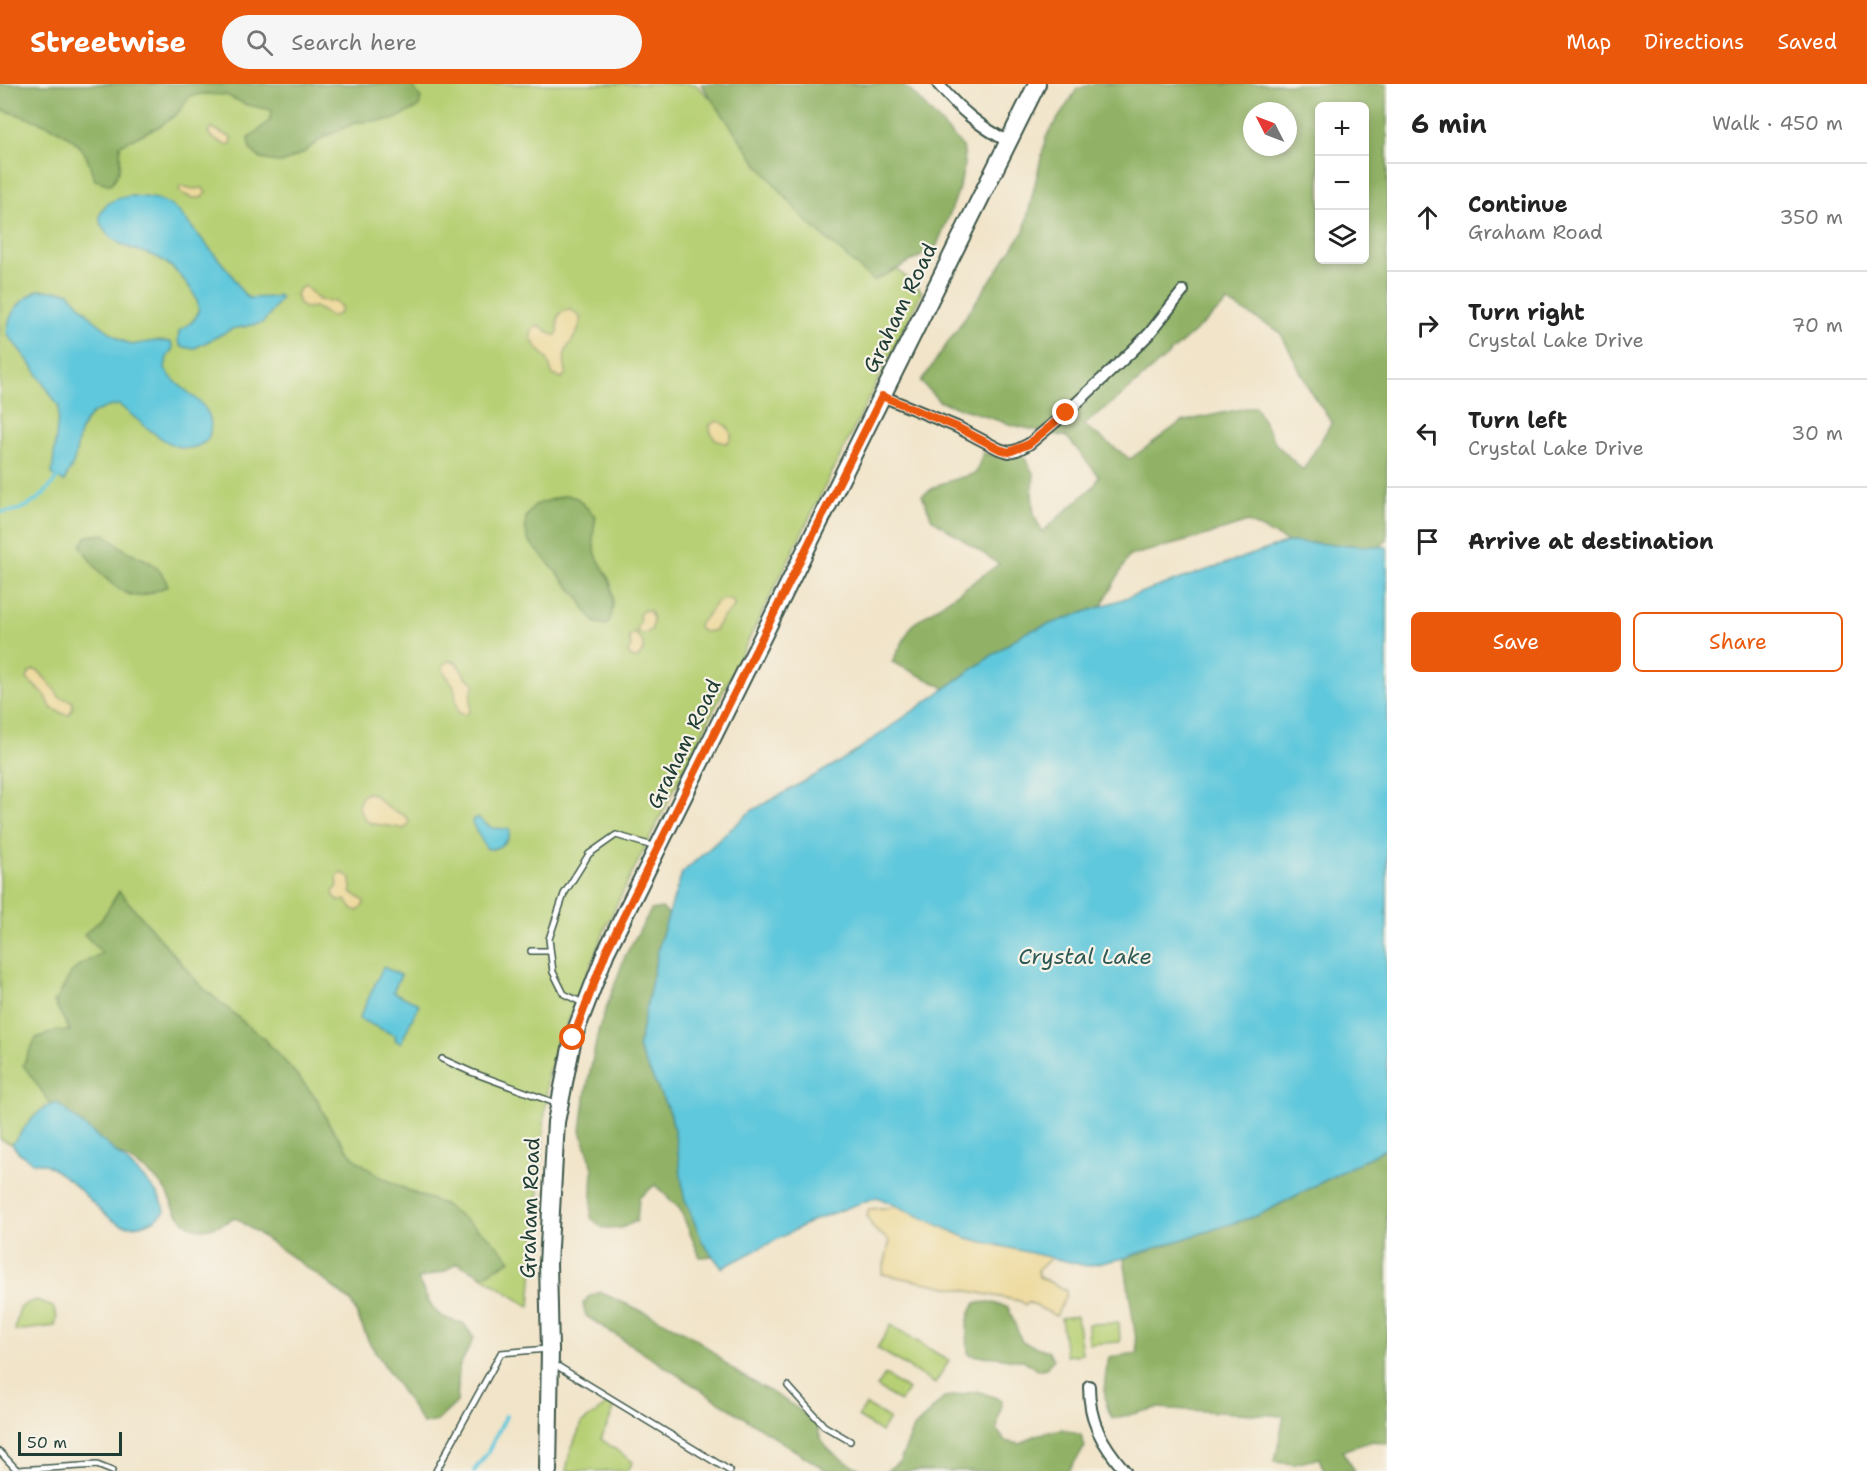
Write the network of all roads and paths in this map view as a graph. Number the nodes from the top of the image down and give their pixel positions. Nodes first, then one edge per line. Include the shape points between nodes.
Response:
1 (938, 84) edge
2 (1037, 84) edge
3 (1009, 142) junction
4 (1183, 291) dead end
5 (882, 396) junction
6 (658, 847) junction
7 (531, 951) dead end
8 (550, 951) junction
9 (586, 1005) junction
10 (442, 1059) dead end
11 (560, 1105) junction
12 (550, 1355) junction
13 (788, 1386) dead end
14 (1089, 1386) dead end
15 (850, 1442) dead end
16 (0, 1452) edge
17 (112, 1471) edge
18 (436, 1471) edge
19 (548, 1471) edge
20 (730, 1471) edge
21 (1125, 1471) edge

1 - 3 street via 964,113
2 - 3 main road, Graham Road
3 - 5 main road, Graham Road
4 - 5 street via 1132,351 1066,413 1017,450 999,449
5 - 6 main road, Graham Road
6 - 8 lane via 616,834 589,854 564,894 549,939
6 - 9 main road, Graham Road via 606,952
7 - 8 lane
8 - 9 lane via 553,972 564,994
9 - 11 main road, Graham Road via 573,1038
10 - 11 lane
11 - 12 main road, Graham Road via 548,1264
12 - 18 lane via 501,1353
12 - 19 main road, Graham Road
12 - 20 lane
13 - 15 lane via 824,1426
14 - 21 street via 1089,1407 1095,1424
16 - 17 lane via 17,1470 98,1465

